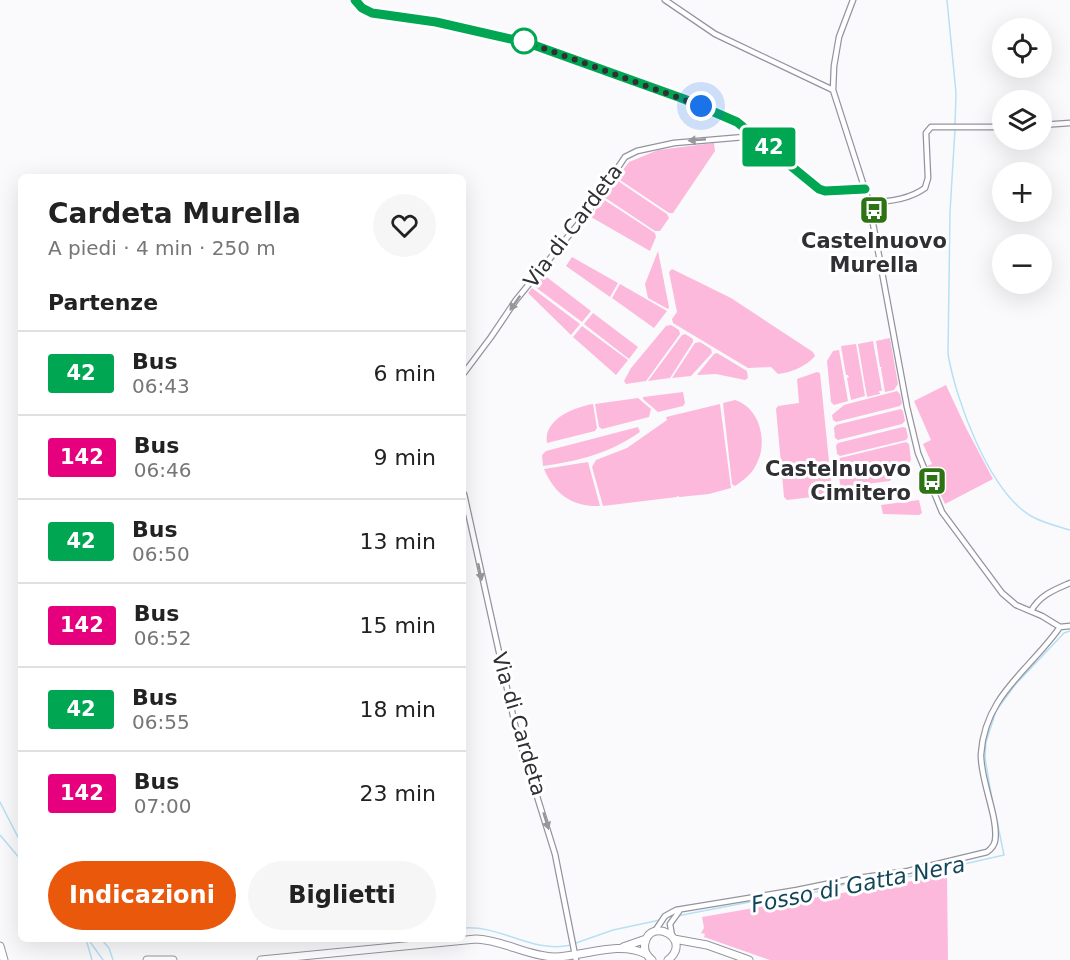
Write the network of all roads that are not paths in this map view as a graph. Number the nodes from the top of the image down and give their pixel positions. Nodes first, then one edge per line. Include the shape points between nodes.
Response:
1 (355, 0) edge
2 (666, 0) edge
3 (853, 0) edge
4 (833, 90) junction
5 (1070, 123) edge
6 (1052, 124) edge
7 (992, 127) edge
8 (756, 136) junction
9 (865, 189) junction
10 (869, 202) junction
11 (466, 370) edge
12 (466, 503) edge
13 (1070, 583) edge
14 (1031, 611) junction
15 (1070, 626) edge
16 (1060, 627) junction
17 (680, 910) junction
18 (654, 932) junction
19 (673, 938) junction
20 (646, 939) junction
21 (466, 940) edge
22 (445, 942) edge
23 (696, 943) junction
24 (0, 946) edge
25 (618, 949) junction
26 (575, 951) edge
27 (649, 957) edge
28 (671, 957) edge
29 (4, 959) edge
30 (147, 960) edge
31 (173, 960) edge
32 (261, 960) edge
33 (749, 960) edge

1 - 8 street via 372,13 436,22 543,48 693,102 728,117
2 - 4 street via 715,34
3 - 4 street via 839,37
4 - 9 street
5 - 6 street
7 - 10 street via 934,126 926,133 925,188 901,198
8 - 9 street via 825,191
8 -> 11 street, Via di Cardeta via 674,142 626,157
9 - 10 street
10 - 14 street via 913,434 931,487 948,521 1002,593
12 -> 26 street, Via di Cardeta via 516,729 549,830
13 - 14 street via 1043,596
14 - 16 street
15 - 16 street
16 - 17 street via 1001,694 987,724 982,765 995,832 987,852 908,871
17 - 18 street via 665,916
17 - 19 street via 670,926
18 - 19 main road via 664,931
18 - 20 main road
19 - 23 main road
19 - 28 main road via 676,945
20 - 25 main road
20 - 27 main road via 644,948
21 - 26 main road via 491,941 547,956
22 - 32 main road
23 - 28 main road
23 - 33 main road
24 - 29 main road
25 - 26 main road
25 - 27 main road via 638,951
30 - 31 main road

